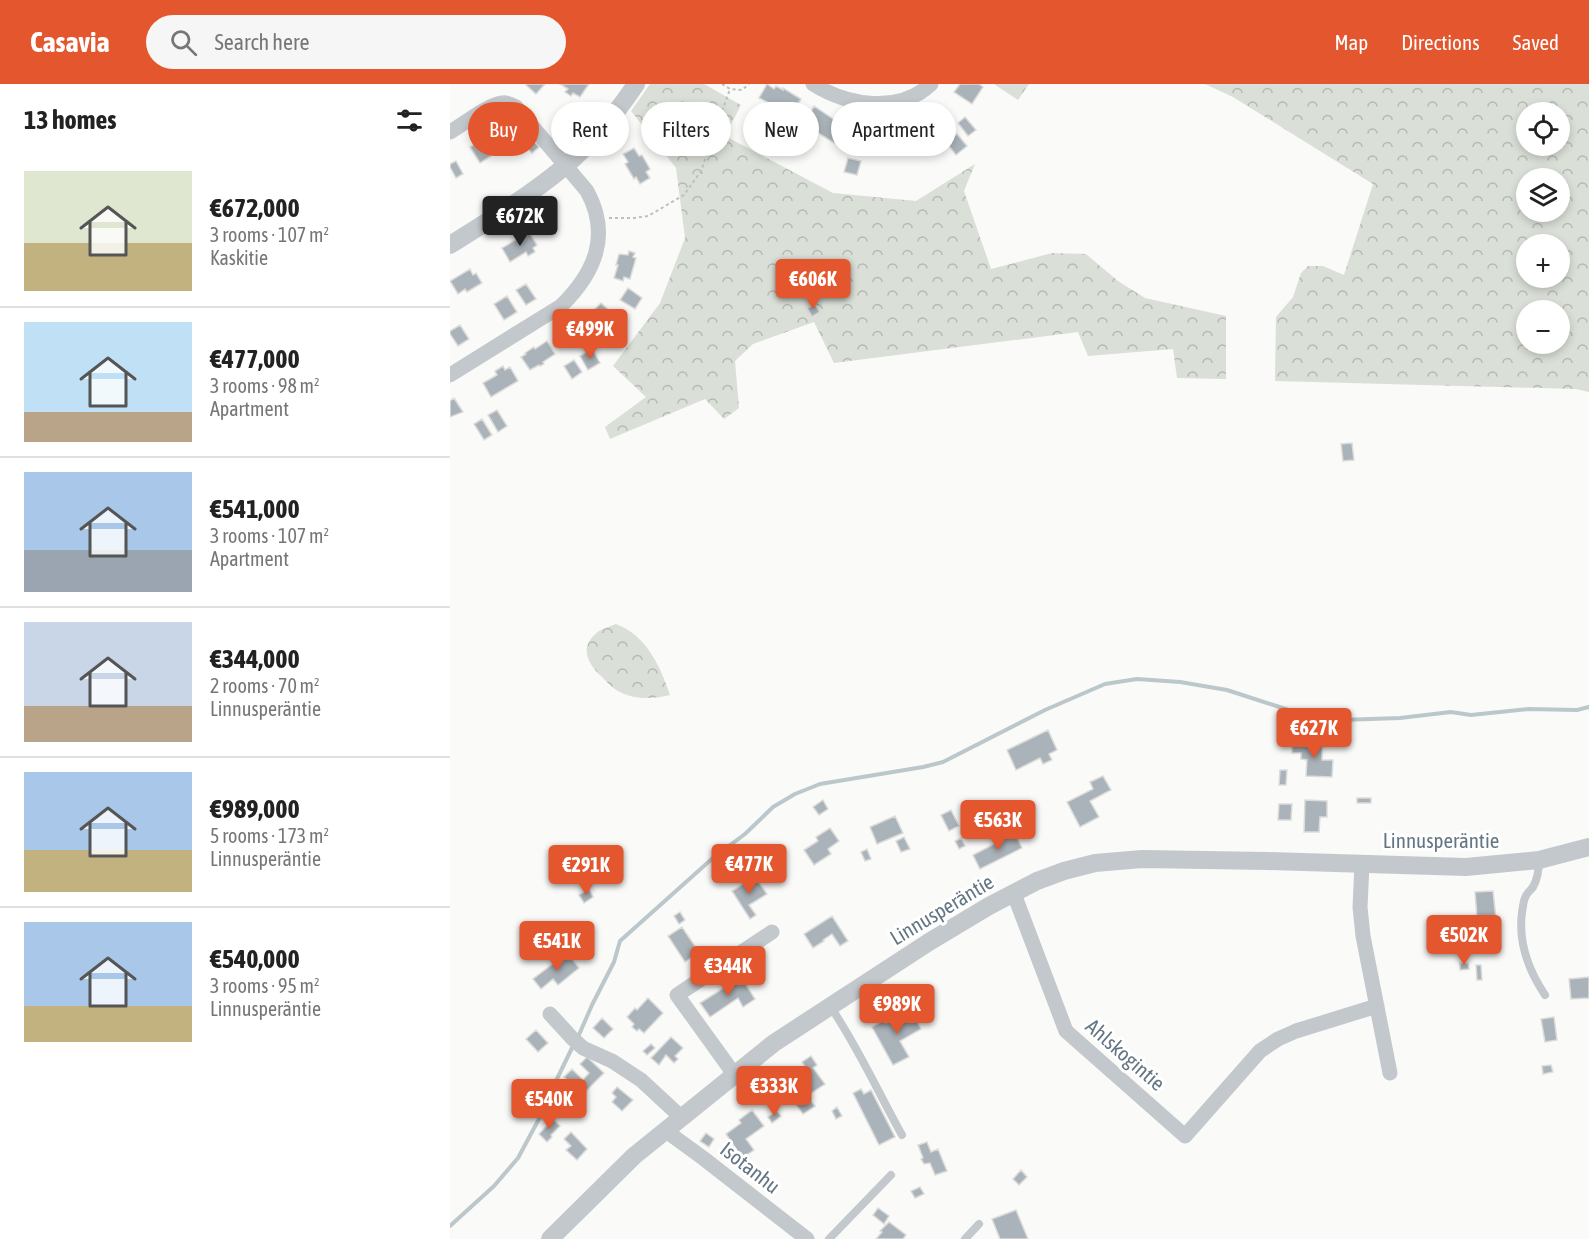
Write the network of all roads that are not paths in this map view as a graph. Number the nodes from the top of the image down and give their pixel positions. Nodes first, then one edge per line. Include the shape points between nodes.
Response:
1 (636, 84) edge
2 (813, 84) edge
3 (932, 84) edge
4 (450, 132) edge
5 (561, 160) junction
6 (450, 245) edge
7 (450, 375) edge
8 (1589, 847) edge
9 (1539, 860) junction
10 (1362, 864) junction
11 (1014, 894) junction
12 (772, 932) dead end
13 (1545, 995) dead end
14 (830, 1006) junction
15 (1377, 1006) junction
16 (550, 1014) dead end
17 (1390, 1073) dead end
18 (734, 1074) junction
19 (681, 1117) junction
20 (666, 1131) junction
21 (902, 1135) dead end
22 (891, 1175) dead end
23 (979, 1224) dead end
24 (550, 1239) edge
25 (807, 1239) edge
26 (829, 1239) edge
27 (965, 1239) edge

1 - 5 street via 605,126
2 - 3 street via 854,101 878,105 906,101
4 - 5 street via 492,106 509,104 524,115
5 - 6 street via 522,197
5 - 7 street via 594,204 597,248 592,266 561,306
8 - 9 street, Linnusperäntie
9 - 10 street, Linnusperäntie via 1466,867
9 - 13 lane via 1538,875 1524,899 1522,943 1528,964
10 - 11 street, Linnusperäntie via 1142,859 1095,863 1037,881
10 - 15 street via 1363,936
11 - 14 street, Linnusperäntie via 929,942
11 - 15 street, Ahlskogintie via 1066,1031 1185,1136 1260,1051 1296,1031
12 - 18 street via 677,995
14 - 18 street, Linnusperäntie
14 - 21 lane
15 - 17 street
16 - 19 street via 583,1048 612,1060 641,1080
18 - 19 street, Linnusperäntie
19 - 20 street, Linnusperäntie
20 - 24 street, Linnusperäntie via 634,1156
20 - 25 street, Isotanhu
22 - 26 lane
23 - 27 lane

